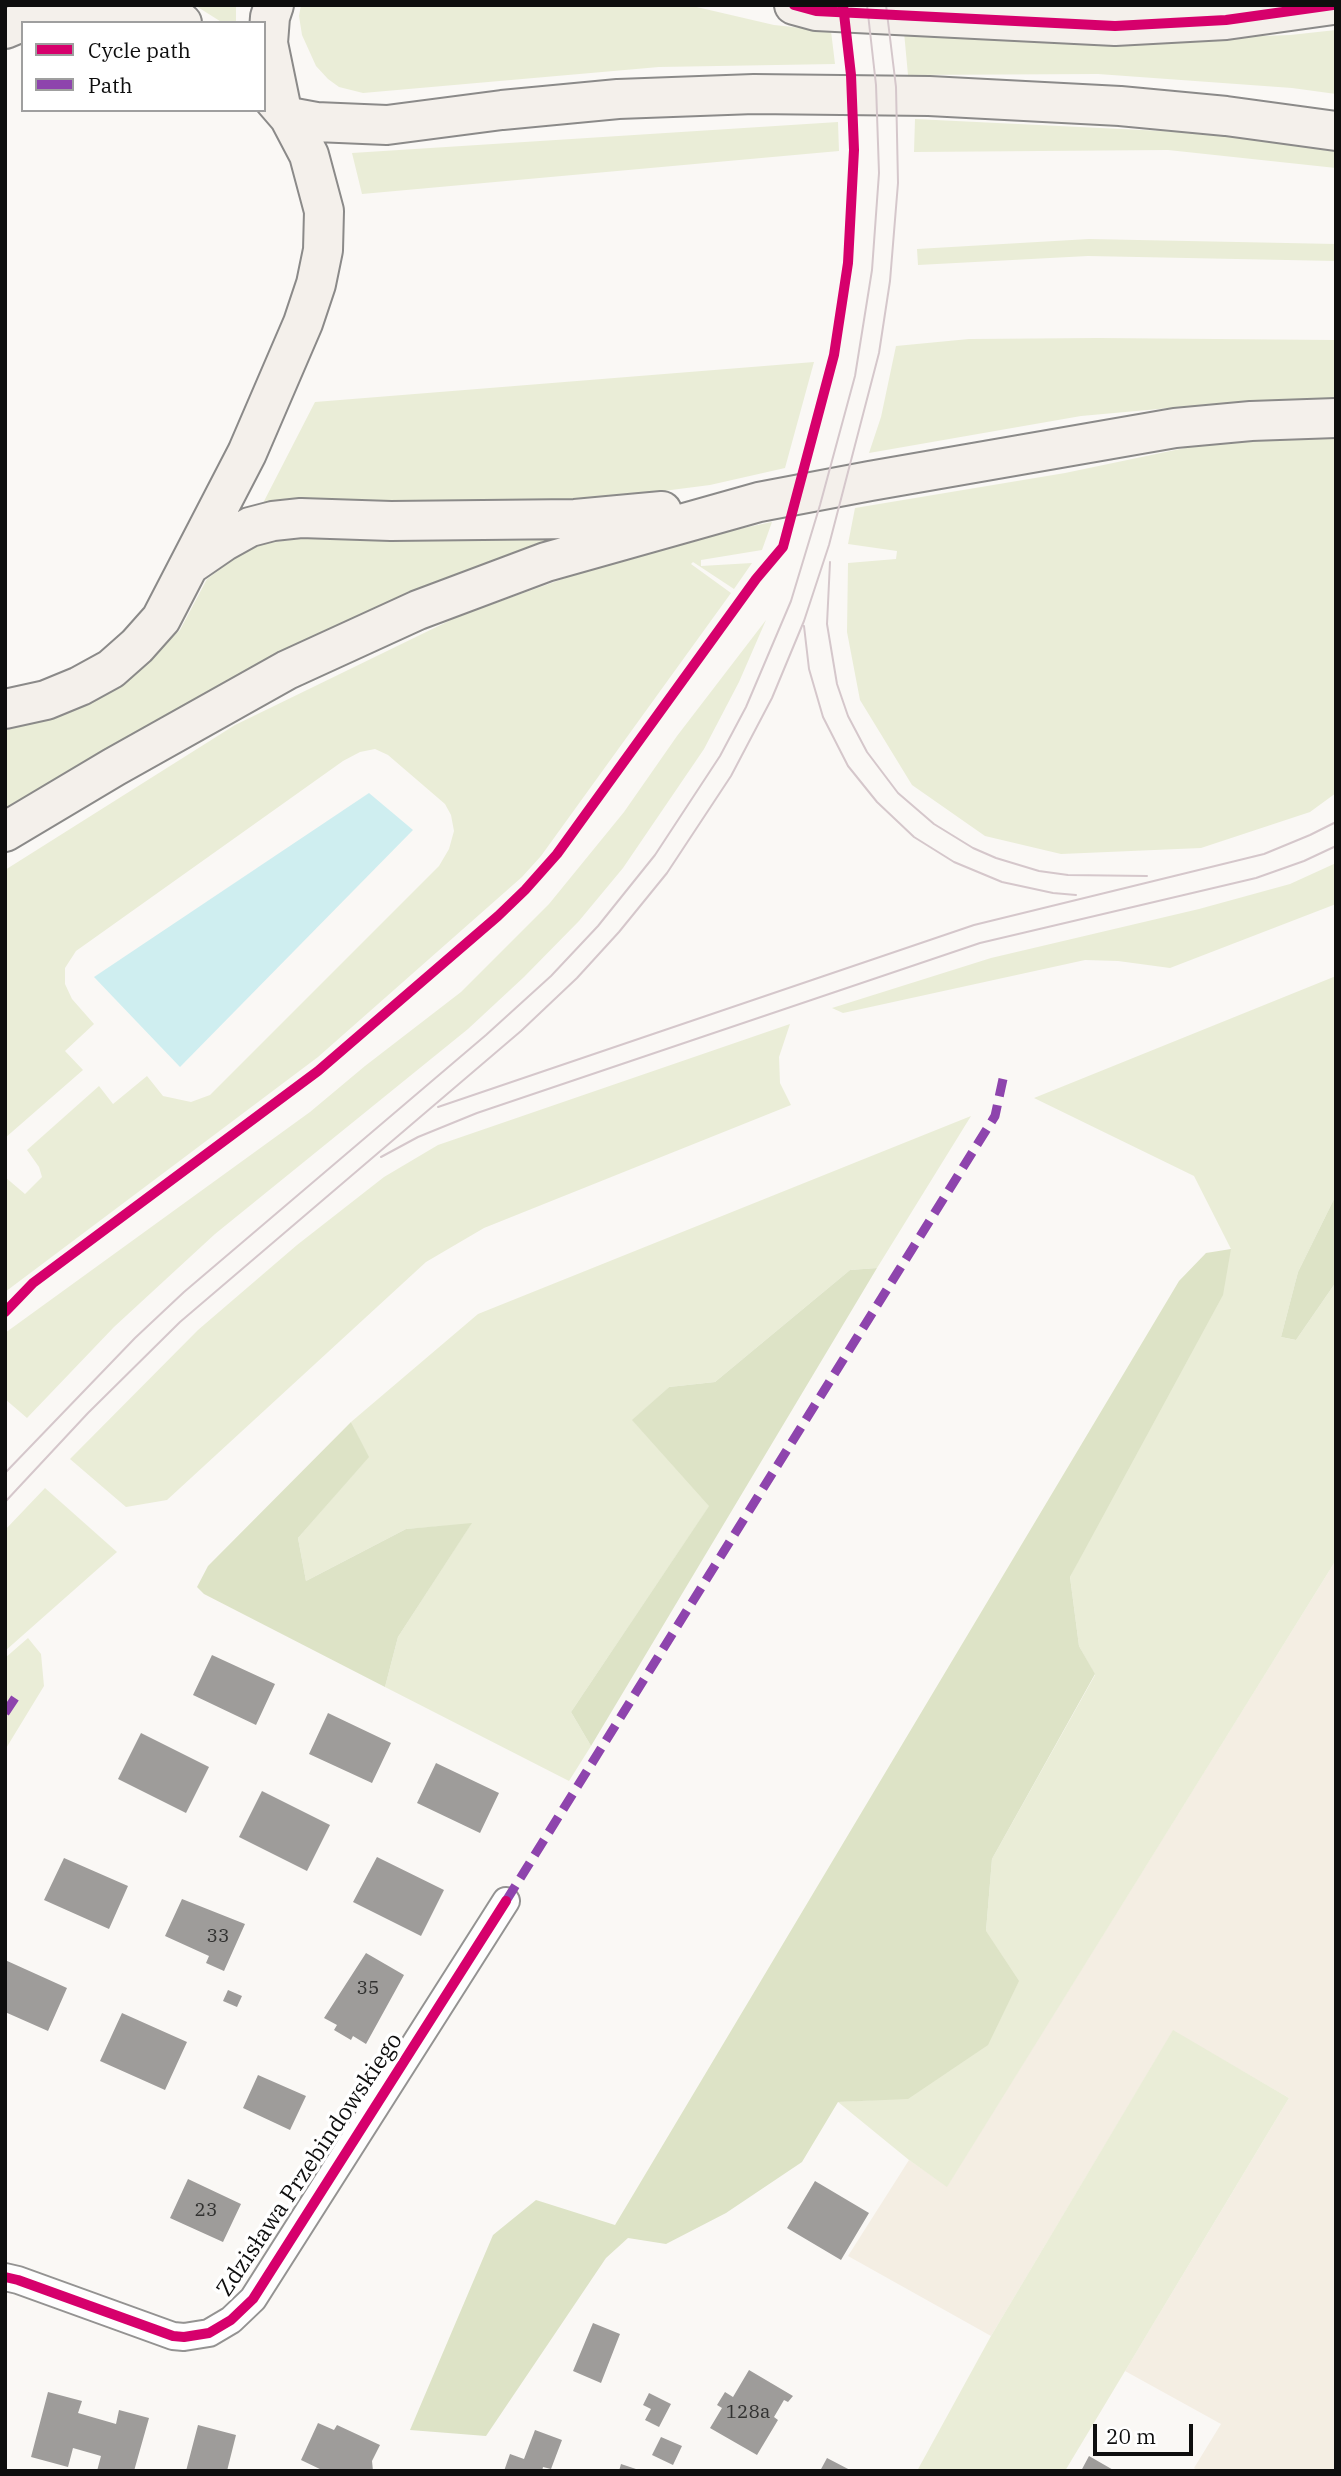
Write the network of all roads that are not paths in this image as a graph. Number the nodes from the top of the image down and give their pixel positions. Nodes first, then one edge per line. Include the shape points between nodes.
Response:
1 (274, 5) edge
2 (794, 5) edge
3 (1333, 5) edge
4 (150, 9) edge
5 (32, 21) edge
6 (278, 104) edge
7 (1336, 131) edge
8 (1336, 418) edge
9 (759, 502) junction
10 (190, 565) junction
11 (5, 709) edge
12 (5, 832) edge
13 (506, 1901) dead end
14 (5, 2277) edge

1 - 6 main road via 268,43
2 - 3 main road via 816,11 1115,26 1226,20
4 - 5 main road
6 - 7 main road via 316,122 387,125 618,99 754,94 929,96 1120,106
6 - 10 main road via 309,155 317,179 324,211 323,250 303,323 247,453
8 - 9 main road via 1175,428
9 - 10 main road via 575,519 273,521 250,527
9 - 12 main road via 545,562 418,610 287,670
10 - 11 main road via 161,619 111,669 46,700
13 - 14 street, Zdzisława Przebindowskiego via 253,2299 231,2320 209,2333 173,2336

